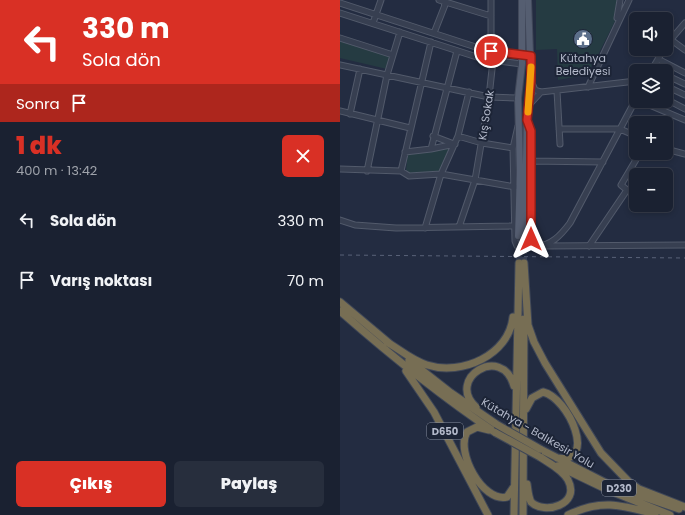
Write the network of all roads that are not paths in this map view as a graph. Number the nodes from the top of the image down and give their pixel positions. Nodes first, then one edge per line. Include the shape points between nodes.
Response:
1 (381, 0) edge
2 (442, 0) edge
3 (491, 0) edge
4 (522, 0) edge
5 (528, 0) edge
6 (620, 0) edge
7 (629, 0) edge
8 (342, 2) edge
9 (340, 13) edge
10 (376, 14) junction
11 (491, 16) junction
12 (374, 24) junction
13 (685, 24) edge
14 (400, 32) junction
15 (434, 33) junction
16 (673, 35) edge
17 (340, 38) edge
18 (673, 40) edge
19 (432, 42) junction
20 (685, 50) edge
21 (457, 51) junction
22 (491, 51) junction
23 (393, 55) junction
24 (522, 56) junction
25 (531, 56) junction
26 (660, 56) edge
27 (658, 59) junction
28 (493, 60) junction
29 (522, 64) junction
30 (656, 64) edge
31 (340, 65) edge
32 (360, 69) junction
33 (685, 73) edge
34 (387, 75) junction
35 (673, 78) edge
36 (531, 81) junction
37 (421, 82) junction
38 (629, 82) edge
39 (685, 84) edge
40 (586, 87) junction
41 (446, 88) junction
42 (673, 89) edge
43 (557, 91) junction
44 (469, 92) junction
45 (541, 92) junction
46 (685, 95) edge
47 (490, 97) junction
48 (518, 98) junction
49 (673, 103) edge
50 (529, 105) junction
51 (631, 108) edge
52 (657, 108) edge
53 (685, 109) edge
54 (340, 111) edge
55 (350, 114) junction
56 (377, 120) junction
57 (527, 120) junction
58 (685, 120) edge
59 (519, 122) junction
60 (410, 128) junction
61 (559, 129) junction
62 (620, 130) junction
63 (629, 133) edge
64 (433, 136) junction
65 (458, 136) junction
66 (455, 144) junction
67 (482, 144) junction
68 (560, 144) dead end
69 (513, 148) junction
70 (430, 149) junction
71 (673, 151) edge
72 (405, 152) junction
73 (685, 154) edge
74 (636, 160) edge
75 (530, 161) junction
76 (603, 162) junction
77 (340, 169) edge
78 (367, 171) junction
79 (401, 172) junction
80 (441, 174) junction
81 (475, 180) junction
82 (515, 187) junction
83 (340, 220) edge
84 (515, 226) junction
85 (460, 227) junction
86 (424, 228) junction
87 (685, 245) edge
88 (536, 246) dead end
89 (544, 246) junction
90 (589, 246) junction
91 (521, 263) junction
92 (340, 302) edge
93 (340, 311) edge
94 (387, 342) junction
95 (390, 355) junction
96 (515, 390) junction
97 (524, 415) junction
98 (496, 424) junction
99 (496, 433) junction
100 (540, 457) junction
101 (556, 457) junction
102 (524, 464) junction
103 (514, 487) junction
104 (685, 507) edge
105 (685, 511) edge
106 (488, 515) edge
107 (514, 515) edge
108 (523, 515) edge
109 (568, 515) edge
110 (660, 515) edge
111 (670, 515) edge

1 - 10 street
2 - 11 street
2 - 15 street via 445,4
3 - 11 street, Kış Sokak
4 - 24 main road
5 - 25 main road
6 - 40 street via 618,15
7 - 40 street
8 - 10 street
9 - 12 street
10 - 12 street
10 - 15 street
11 - 22 street, Kış Sokak
12 - 14 street
13 - 16 street
14 - 19 street
14 - 23 street
15 - 22 street
17 - 23 street
18 - 20 street
19 - 21 street
19 - 37 street
21 - 28 street
21 - 41 street
22 - 24 street
22 - 28 street, Kış Sokak
23 - 34 street
24 - 25 main road
24 - 29 main road
25 - 36 main road
26 - 27 street
27 - 30 street
27 - 33 street
28 - 29 street
28 - 47 street, Kış Sokak
29 - 48 main road
31 - 32 street
32 - 34 street
32 - 55 street
34 - 37 street
34 - 56 street
35 - 39 street
36 - 45 street via 535,90
36 - 50 main road
37 - 41 street
37 - 60 street
38 - 40 street
40 - 43 street
41 - 44 street
41 - 64 street
42 - 46 street
43 - 45 street
43 - 61 street
44 - 47 street
44 - 65 street
45 - 50 street
47 - 48 street
47 - 67 street, Kış Sokak
48 - 59 main road
49 - 53 street
50 - 57 main road
51 - 62 street
52 - 58 street
54 - 55 street
55 - 56 street
56 - 60 street
56 - 78 street
57 - 59 main road via 521,235
57 - 75 street via 531,131
59 - 69 street
60 - 72 street
61 - 62 street
61 - 68 street
62 - 63 street
62 - 76 street
64 - 66 street
64 - 70 street
65 - 66 street
65 - 67 street
66 - 70 street
66 - 80 street
67 - 69 street
67 - 81 street, Kış Sokak
69 - 82 street
70 - 72 street
71 - 73 street
72 - 79 street
74 - 90 street via 621,185 627,190
75 - 76 street
75 - 84 street via 531,239 528,246 523,249 517,246
76 - 89 street via 570,223 560,235
77 - 78 street
78 - 79 street
79 - 80 street via 409,176
80 - 81 street
80 - 86 street
81 - 82 street
81 - 85 street, Kış Sokak
82 - 84 street
83 - 86 street via 355,225
84 - 85 street
85 - 86 street
87 - 90 street
88 - 89 street
89 - 90 street
91 - 94 highway via 510,332 495,350 482,359 460,367 434,366 420,362
91 - 96 highway
91 - 97 highway
91 - 104 highway via 528,325 534,342 601,453 629,482
92 - 94 highway, Kütahya - Balıkesir Yolu
93 - 95 highway, Kütahya - Balıkesir Yolu / D650
94 - 98 highway, Kütahya - Balıkesir Yolu via 451,393
95 - 99 highway, Kütahya - Balıkesir Yolu
95 - 106 highway, D650 via 426,397
96 - 98 highway, D230 via 509,376 496,366 483,367 470,379 467,391 471,402
96 - 103 highway, D230
97 - 101 highway via 532,398 543,392 557,398 577,433 578,446 571,456
97 - 102 highway
98 - 101 highway, Kütahya - Balıkesir Yolu / D230, bridge
99 - 100 highway, Kütahya - Balıkesir Yolu, bridge
99 - 103 highway via 483,428 472,428 464,436 465,455 480,483 490,494 497,498 508,497
100 - 102 highway via 562,473 570,485 570,498 556,512 542,512 531,503
100 - 111 highway, Kütahya - Balıkesir Yolu via 608,490
101 - 105 highway, Kütahya - Balıkesir Yolu / D230 via 612,486
102 - 108 highway
103 - 107 highway, D230
109 - 110 highway, D230 via 603,504 626,506

